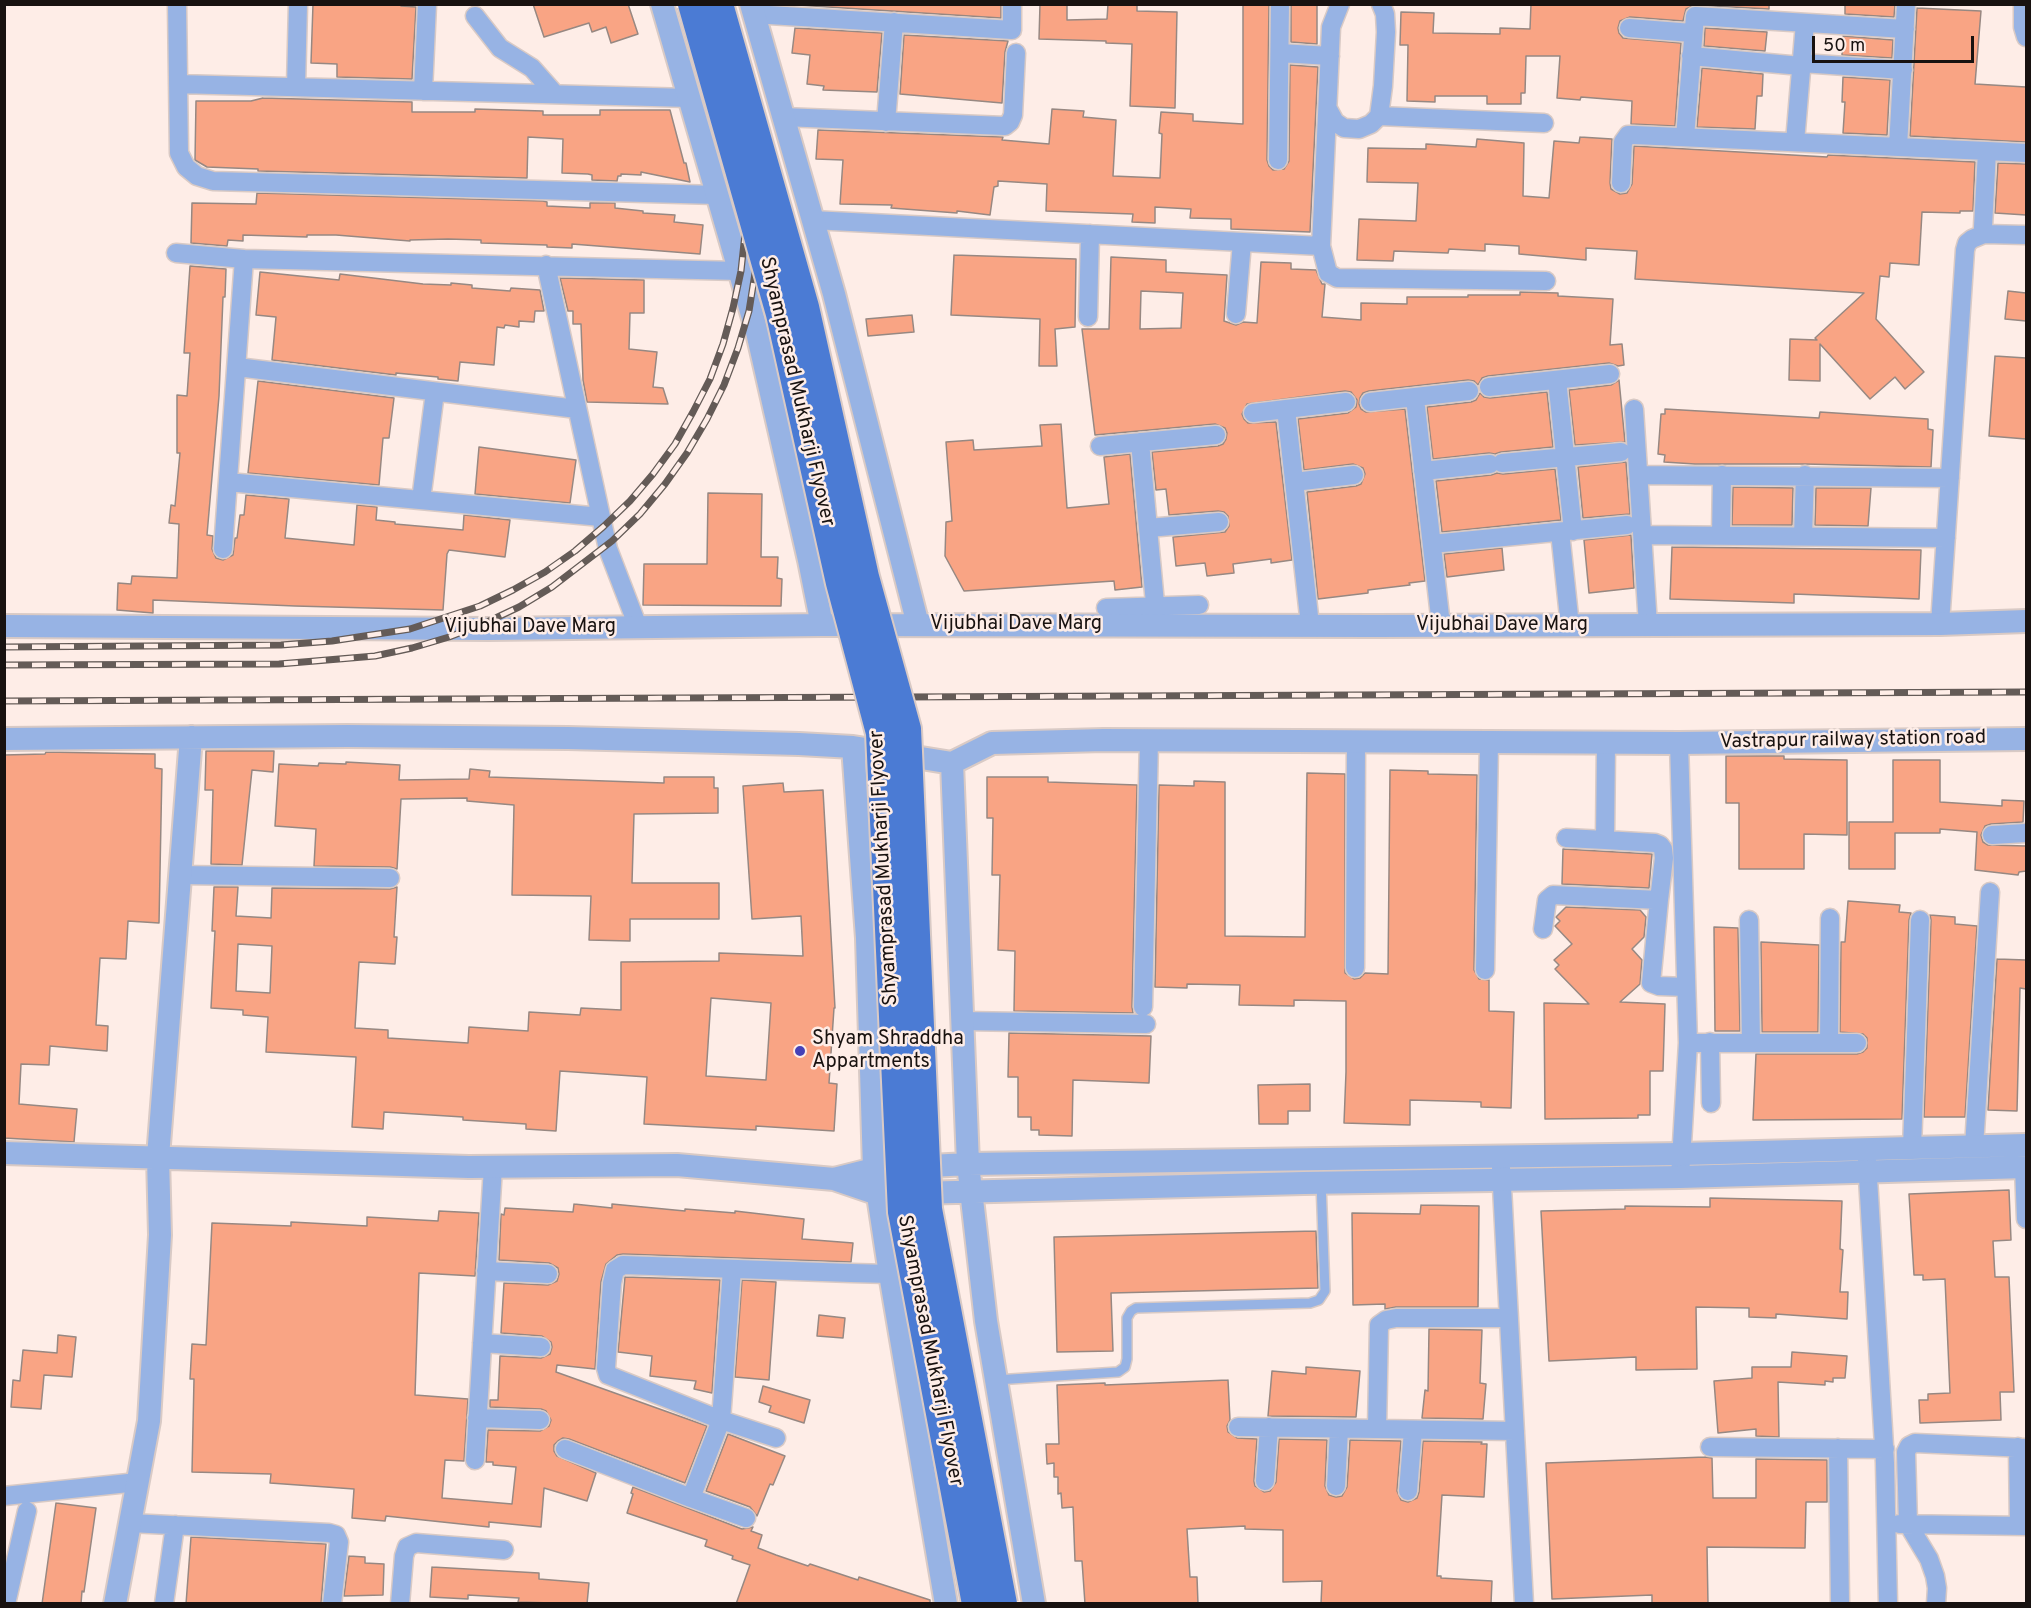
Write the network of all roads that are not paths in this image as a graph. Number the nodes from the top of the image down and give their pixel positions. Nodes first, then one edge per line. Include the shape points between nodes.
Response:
1 (177, 4) edge
2 (298, 4) edge
3 (427, 4) edge
4 (662, 4) edge
5 (692, 4) edge
6 (719, 4) edge
7 (1012, 4) edge
8 (1280, 4) edge
9 (1340, 4) edge
10 (1381, 4) edge
11 (1906, 4) edge
12 (2023, 4) edge
13 (752, 9) edge
14 (475, 16) dead end
15 (894, 22) junction
16 (1805, 22) junction
17 (1629, 28) dead end
18 (1905, 29) junction
19 (1692, 33) junction
20 (2026, 37) edge
21 (1016, 53) dead end
22 (1280, 53) junction
23 (1330, 56) junction
24 (1690, 56) junction
25 (1802, 64) junction
26 (1903, 70) junction
27 (178, 84) junction
28 (296, 87) junction
29 (423, 91) junction
30 (555, 94) junction
31 (689, 98) junction
32 (1328, 109) junction
33 (1379, 116) junction
34 (783, 117) junction
35 (886, 122) junction
36 (1544, 123) dead end
37 (1685, 137) junction
38 (1795, 142) junction
39 (1898, 147) junction
40 (1988, 152) junction
41 (2026, 153) edge
42 (1278, 160) dead end
43 (1621, 183) dead end
44 (717, 195) junction
45 (812, 220) junction
46 (1090, 234) junction
47 (1984, 234) junction
48 (2026, 235) edge
49 (1242, 242) junction
50 (1321, 246) junction
51 (176, 253) dead end
52 (244, 259) junction
53 (546, 265) junction
54 (739, 271) junction
55 (1546, 281) dead end
56 (1236, 314) dead end
57 (1088, 317) dead end
58 (237, 367) junction
59 (1610, 374) dead end
60 (1557, 380) junction
61 (1489, 387) dead end
62 (1469, 391) dead end
63 (435, 392) junction
64 (1414, 398) junction
65 (1346, 402) dead end
66 (1370, 402) dead end
67 (577, 409) junction
68 (1286, 409) junction
69 (1634, 410) dead end
70 (1253, 413) dead end
71 (1216, 435) dead end
72 (1140, 442) junction
73 (1100, 446) dead end
74 (1622, 452) dead end
75 (1565, 458) junction
76 (1423, 471) junction
77 (1354, 475) dead end
78 (1640, 475) junction
79 (1722, 475) junction
80 (1805, 476) junction
81 (1950, 478) junction
82 (228, 482) junction
83 (1294, 482) junction
84 (421, 500) junction
85 (601, 517) junction
86 (1219, 522) dead end
87 (1627, 525) dead end
88 (1148, 528) junction
89 (1567, 531) junction
90 (1644, 535) junction
91 (1721, 536) junction
92 (1803, 536) junction
93 (1946, 538) junction
94 (1432, 544) junction
95 (223, 549) dead end
96 (1199, 605) dead end
97 (1106, 608) dead end
98 (1156, 616) junction
99 (2026, 621) edge
100 (1940, 624) junction
101 (822, 625) junction
102 (918, 625) junction
103 (1310, 625) junction
104 (1442, 625) junction
105 (1648, 625) junction
106 (4, 626) edge
107 (1570, 626) junction
108 (638, 627) junction
109 (190, 737) junction
110 (4, 739) edge
111 (2026, 739) edge
112 (1149, 740) junction
113 (1356, 742) junction
114 (1489, 742) junction
115 (1606, 743) junction
116 (1679, 743) junction
117 (853, 747) junction
118 (952, 763) junction
119 (2026, 832) edge
120 (1992, 835) dead end
121 (1566, 838) dead end
122 (1605, 840) junction
123 (180, 875) junction
124 (390, 878) dead end
125 (1990, 892) dead end
126 (1659, 900) junction
127 (1830, 918) dead end
128 (1749, 920) dead end
129 (1920, 920) dead end
130 (1543, 929) dead end
131 (1355, 968) dead end
132 (1485, 970) dead end
133 (1686, 987) junction
134 (962, 1021) junction
135 (1688, 1042) junction
136 (1710, 1042) junction
137 (1751, 1043) junction
138 (1829, 1043) junction
139 (1857, 1043) dead end
140 (1711, 1103) dead end
141 (1974, 1147) junction
142 (1912, 1149) junction
143 (4, 1153) edge
144 (1682, 1154) junction
145 (158, 1157) junction
146 (1501, 1157) junction
147 (2026, 1160) edge
148 (1867, 1161) junction
149 (968, 1164) junction
150 (493, 1167) junction
151 (874, 1169) junction
152 (1680, 1177) junction
153 (834, 1179) junction
154 (1502, 1181) junction
155 (1321, 1182) junction
156 (971, 1191) junction
157 (878, 1194) junction
158 (2026, 1219) edge
159 (732, 1269) junction
160 (486, 1271) junction
161 (548, 1274) dead end
162 (890, 1274) junction
163 (1509, 1318) junction
164 (482, 1343) junction
165 (541, 1347) dead end
166 (996, 1380) junction
167 (477, 1418) junction
168 (540, 1420) dead end
169 (721, 1420) junction
170 (1238, 1426) dead end
171 (1269, 1427) junction
172 (1339, 1428) junction
173 (1377, 1429) junction
174 (1413, 1430) junction
175 (1515, 1431) junction
176 (776, 1438) dead end
177 (1710, 1447) dead end
178 (1838, 1448) junction
179 (2022, 1448) edge
180 (565, 1449) dead end
181 (1885, 1449) junction
182 (475, 1460) dead end
183 (1265, 1481) dead end
184 (138, 1482) junction
185 (1336, 1486) dead end
186 (1408, 1491) dead end
187 (4, 1496) edge
188 (691, 1498) junction
189 (27, 1511) dead end
190 (746, 1518) dead end
191 (130, 1523) junction
192 (1886, 1523) junction
193 (1908, 1524) junction
194 (175, 1525) junction
195 (2023, 1526) edge
196 (504, 1550) dead end
197 (6, 1604) edge
198 (115, 1604) edge
199 (164, 1604) edge
200 (332, 1604) edge
201 (400, 1604) edge
202 (946, 1604) edge
203 (976, 1604) edge
204 (1003, 1604) edge
205 (1034, 1604) edge
206 (1524, 1604) edge
207 (1840, 1604) edge
208 (1888, 1604) edge
209 (1936, 1604) edge

1 - 27 street
2 - 28 street
3 - 29 street
4 - 31 street
5 - 203 main road, Shyamprasad Mukharji Flyover, bridge via 780,314 840,583 880,733 902,1212
6 - 204 main road, Shyamprasad Mukharji Flyover, bridge via 806,307 865,577 907,729 928,1209
7 - 15 street via 1012,30
8 - 22 street
9 - 23 street via 1332,27
10 - 33 street via 1386,32
11 - 18 street
12 - 20 street
13 - 15 street
13 - 34 street
14 - 30 street via 500,48 532,68
15 - 35 street
16 - 18 street
16 - 19 street via 1700,15 1695,16
16 - 25 street
17 - 19 street
18 - 26 street
19 - 24 street
21 - 35 street via 1013,115 1005,126
22 - 23 street
22 - 42 street
23 - 32 street
24 - 25 street
24 - 37 street
25 - 26 street
25 - 38 street
26 - 39 street
27 - 28 street
27 - 44 street via 179,153 186,167 213,181
28 - 29 street
29 - 30 street
30 - 31 street
31 - 44 street
32 - 33 street via 1335,122 1344,128 1359,129
32 - 50 street
33 - 36 street
34 - 35 street
34 - 45 street
37 - 38 street
37 - 43 street via 1624,138
38 - 39 street
39 - 40 street
40 - 41 street
40 - 47 street
44 - 54 street
45 - 46 street
45 - 102 street
46 - 49 street
46 - 57 street
47 - 48 street
47 - 81 street via 1967,243 1965,250
49 - 50 street
49 - 56 street
50 - 55 street via 1328,273 1336,278
51 - 52 street
52 - 53 street
52 - 58 street
53 - 54 street
53 - 67 street
54 - 101 street via 757,332
58 - 63 street
58 - 82 street
59 - 60 street
60 - 61 street
60 - 75 street
62 - 64 street
63 - 67 street
63 - 84 street
64 - 66 street
64 - 76 street
65 - 68 street
67 - 85 street
68 - 70 street
68 - 83 street
69 - 78 street
71 - 72 street
72 - 73 street
72 - 88 street
74 - 75 street
75 - 76 street
75 - 89 street
76 - 94 street
77 - 83 street
78 - 79 street
78 - 90 street
79 - 80 street
79 - 91 street
80 - 81 street
80 - 92 street
81 - 93 street
82 - 84 street
82 - 95 street
83 - 103 street
84 - 85 street
85 - 108 street via 608,549
86 - 88 street
87 - 89 street
88 - 98 street
89 - 94 street
89 - 107 street
90 - 91 street
90 - 105 street
91 - 92 street
92 - 93 street
93 - 100 street
94 - 104 street
96 - 98 street
97 - 98 street
98 - 102 street, Vijubhai Dave Marg
98 - 103 street, Vijubhai Dave Marg
99 - 100 street, Vijubhai Dave Marg
100 - 105 street, Vijubhai Dave Marg
101 - 102 street, Vijubhai Dave Marg
101 - 108 street, Vijubhai Dave Marg
103 - 104 street, Vijubhai Dave Marg
104 - 107 street, Vijubhai Dave Marg
105 - 107 street, Vijubhai Dave Marg
106 - 108 street, Vijubhai Dave Marg
109 - 110 street
109 - 117 street via 568,738
109 - 123 street
111 - 116 street, Vastrapur railway station road
112 - 113 street, Vastrapur railway station road
112 - 118 street, Vastrapur railway station road via 992,743
112 - 134 street via 1145,1016
113 - 114 street, Vastrapur railway station road
113 - 131 street
114 - 115 street, Vastrapur railway station road
114 - 132 street
115 - 116 street, Vastrapur railway station road
115 - 122 street
116 - 133 street
117 - 118 street
117 - 151 street via 867,938
118 - 134 street
119 - 120 street
121 - 122 street
122 - 126 street via 1660,844 1664,858
123 - 124 street
123 - 145 street
125 - 141 street
126 - 130 street via 1553,895 1547,900
126 - 133 street via 1651,983
127 - 138 street
128 - 137 street
129 - 142 street
133 - 135 street
134 - 149 street
135 - 136 street
135 - 144 street
136 - 137 street
136 - 140 street
137 - 138 street
138 - 139 street
141 - 142 street
141 - 147 street
142 - 148 street
143 - 145 street
144 - 146 street
144 - 148 street
144 - 152 street
145 - 150 street
145 - 184 street via 160,1235 149,1421
146 - 149 street
146 - 154 street
147 - 148 street
147 - 158 street
148 - 152 street
148 - 181 street
149 - 151 street
149 - 156 street
150 - 153 street via 676,1165
150 - 160 street
151 - 153 street
151 - 157 street
152 - 154 street
153 - 157 street
154 - 155 street
154 - 163 street
155 - 156 street
155 - 166 lane via 1325,1291 1319,1300 1136,1308 1127,1318 1127,1359 1118,1372
156 - 157 street
156 - 166 street
157 - 162 street
159 - 162 street
159 - 169 street
159 - 169 street via 623,1265 615,1270 610,1301 608,1375
160 - 161 street
160 - 164 street
162 - 202 street
163 - 173 street via 1396,1318 1379,1325
163 - 175 street
164 - 165 street
164 - 167 street
166 - 205 street
167 - 168 street
167 - 182 street
169 - 176 street
169 - 188 street
170 - 171 street
171 - 172 street
171 - 183 street
172 - 173 street
172 - 185 street
173 - 174 street
174 - 175 street
174 - 186 street
175 - 206 street
177 - 178 street
178 - 181 street
178 - 207 street
179 - 193 street via 1915,1443 1909,1446
179 - 195 street
180 - 188 street
181 - 192 street
184 - 187 street
184 - 191 street
188 - 190 street
189 - 197 street
191 - 194 street
191 - 198 street
192 - 193 street
192 - 208 street
193 - 195 street
193 - 209 street via 1935,1576
194 - 199 street
194 - 200 street via 336,1535 339,1542
196 - 201 street via 417,1543 407,1547

